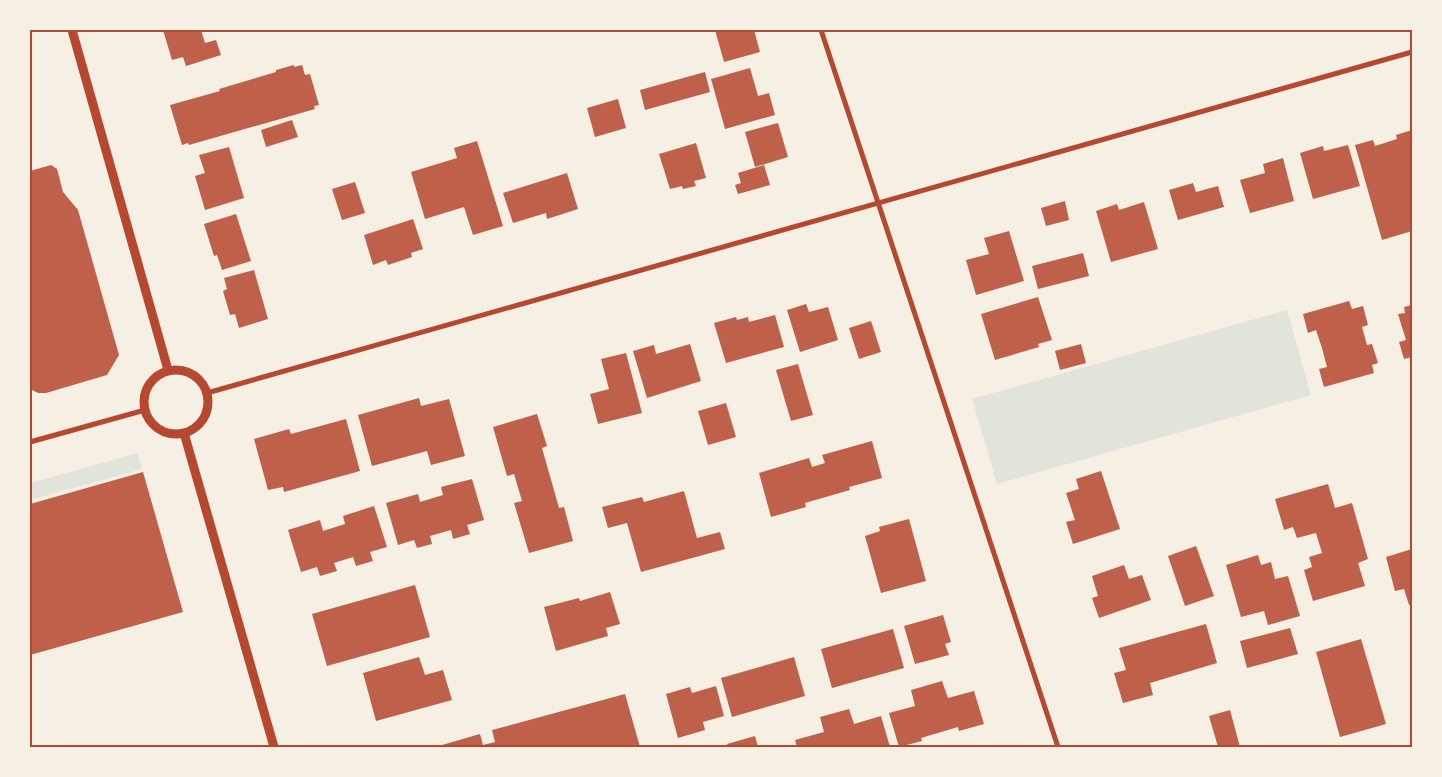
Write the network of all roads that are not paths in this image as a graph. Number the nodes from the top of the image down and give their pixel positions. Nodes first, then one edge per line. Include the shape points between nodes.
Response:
1 (72, 30) edge
2 (821, 30) edge
3 (1412, 52) edge
4 (878, 203) junction
5 (168, 370) junction
6 (207, 393) junction
7 (145, 410) junction
8 (184, 433) junction
9 (30, 442) edge
10 (274, 747) edge
11 (1058, 747) edge

1 - 5 street
2 - 4 street
3 - 4 street
4 - 6 street
4 - 11 street
5 - 6 street via 188,372 203,384
5 - 7 street via 148,385
6 - 8 street via 206,413 201,422
7 - 8 street via 149,420 164,432
7 - 9 street
8 - 10 street

